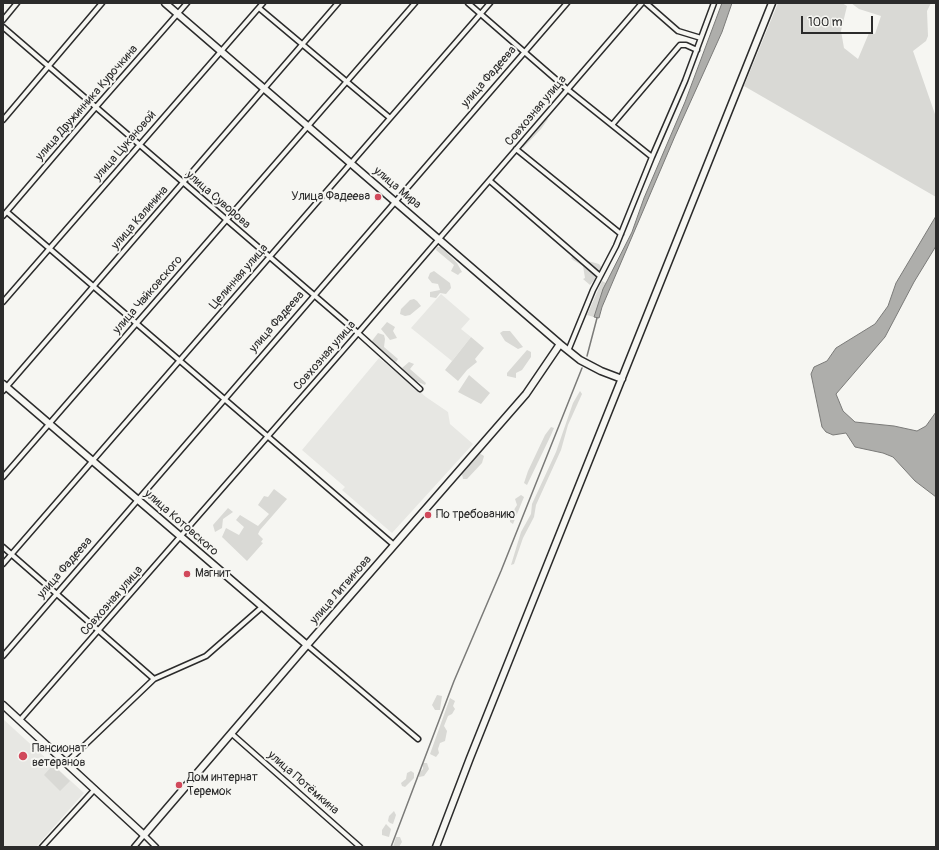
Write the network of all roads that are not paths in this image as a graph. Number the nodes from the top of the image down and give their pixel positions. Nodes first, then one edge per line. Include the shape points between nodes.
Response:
1 (17, 3) edge
2 (102, 3) edge
3 (165, 3) edge
4 (187, 3) edge
5 (263, 3) edge
6 (338, 3) edge
7 (415, 3) edge
8 (468, 3) edge
9 (490, 3) edge
10 (567, 3) edge
11 (642, 3) edge
12 (646, 3) edge
13 (714, 3) edge
14 (772, 3) edge
15 (259, 8) junction
16 (178, 14) junction
17 (480, 14) junction
18 (3, 20) edge
19 (3, 27) edge
20 (701, 38) junction
21 (302, 44) junction
22 (220, 50) junction
23 (697, 50) junction
24 (525, 52) junction
25 (49, 66) junction
26 (346, 82) junction
27 (264, 89) junction
28 (567, 89) junction
29 (96, 107) junction
30 (390, 118) junction
31 (3, 120) edge
32 (612, 125) junction
33 (307, 126) junction
34 (140, 146) junction
35 (516, 149) junction
36 (652, 157) junction
37 (351, 163) junction
38 (490, 181) junction
39 (183, 183) junction
40 (395, 201) junction
41 (7, 212) junction
42 (3, 216) edge
43 (226, 220) junction
44 (621, 234) junction
45 (440, 238) junction
46 (49, 248) junction
47 (270, 258) junction
48 (600, 276) junction
49 (94, 286) junction
50 (314, 295) junction
51 (3, 302) edge
52 (136, 323) junction
53 (358, 333) junction
54 (560, 344) junction
55 (568, 350) junction
56 (180, 360) junction
57 (622, 379) junction
58 (4, 388) edge
59 (420, 389) dead end
60 (224, 398) junction
61 (49, 424) junction
62 (268, 436) junction
63 (92, 461) junction
64 (3, 477) edge
65 (137, 500) junction
66 (180, 537) junction
67 (394, 545) junction
68 (3, 546) edge
69 (12, 554) junction
70 (3, 564) edge
71 (57, 594) junction
72 (262, 607) junction
73 (99, 631) junction
74 (306, 645) junction
75 (3, 656) edge
76 (154, 679) junction
77 (3, 706) edge
78 (20, 720) junction
79 (232, 734) junction
80 (418, 739) dead end
81 (67, 762) junction
82 (95, 789) junction
83 (144, 835) junction
84 (42, 847) edge
85 (134, 847) edge
86 (156, 847) edge
87 (360, 847) edge
88 (436, 847) edge

1 - 18 street
2 - 25 street
3 - 16 main road, улица Мира
4 - 16 street, улица Дружинника Курочкина
5 - 15 street, улица Цукановой
6 - 21 street, улица Калинина
7 - 26 street, улица Чайковского
8 - 17 street
9 - 17 street, Целинная улица
10 - 24 street, улица Фадеева
11 - 28 street, Совхозная улица
12 - 20 street via 678,31
13 - 20 street
14 - 57 main road
15 - 21 street
15 - 22 street, улица Цукановой
16 - 22 main road, улица Мира
16 - 29 street, улица Дружинника Курочкина
17 - 24 street
17 - 30 street, Целинная улица
19 - 25 street, улица Суворова
20 - 23 street
21 - 26 street
21 - 27 street, улица Калинина
22 - 27 main road, улица Мира
22 - 34 street, улица Цукановой
23 - 32 street via 680,45
23 - 36 street
24 - 28 street
24 - 40 street, улица Фадеева
25 - 29 street, улица Суворова
25 - 31 street
26 - 30 street
26 - 33 street, улица Чайковского
27 - 33 main road, улица Мира
27 - 39 street, улица Калинина
28 - 32 street
28 - 35 street, Совхозная улица
29 - 34 street, улица Суворова
29 - 41 street, улица Дружинника Курочкина
30 - 37 street, Целинная улица
32 - 36 street
33 - 37 main road, улица Мира
33 - 43 street, улица Чайковского
34 - 39 street, улица Суворова
34 - 46 street, улица Цукановой
35 - 38 street, Совхозная улица
35 - 44 street
36 - 44 street
37 - 40 main road, улица Мира
37 - 47 street, Целинная улица
38 - 45 street, Совхозная улица
38 - 48 street
39 - 43 street, улица Суворова
39 - 49 street, улица Калинина
40 - 45 main road, улица Мира
40 - 50 street, улица Фадеева
41 - 42 street, улица Дружинника Курочкина
41 - 46 street
43 - 47 street, улица Суворова
43 - 52 street, улица Чайковского
44 - 48 street
45 - 53 street, Совхозная улица
45 - 54 main road, улица Мира
46 - 49 street
46 - 51 street, улица Цукановой
47 - 50 street, улица Суворова
47 - 56 street, Целинная улица
48 - 55 street
49 - 52 street
49 - 58 street, улица Калинина
50 - 53 street, улица Суворова
50 - 60 street, улица Фадеева
52 - 56 street
52 - 61 street, улица Чайковского
53 - 59 street, улица Суворова
53 - 62 street, Совхозная улица
54 - 55 main road, улица Мира
54 - 67 main road, улица Литвинова via 526,394
55 - 57 main road, улица Мира via 580,360
56 - 60 street
56 - 63 street, Целинная улица
57 - 88 main road
58 - 61 main road, улица Котовского
60 - 62 street
60 - 65 street, улица Фадеева
61 - 63 main road, улица Котовского
61 - 64 street, улица Чайковского
62 - 66 street, Совхозная улица
62 - 67 street
63 - 65 main road, улица Котовского
63 - 69 street, Целинная улица
65 - 66 main road, улица Котовского
65 - 71 street, улица Фадеева
66 - 72 main road, улица Котовского
66 - 73 street, Совхозная улица
67 - 74 main road, улица Литвинова
68 - 69 street
69 - 70 street, Целинная улица
69 - 71 street
71 - 73 street
71 - 75 street, улица Фадеева
72 - 74 main road, улица Котовского
72 - 76 street via 206,656
73 - 76 street
73 - 78 street, Совхозная улица
74 - 79 main road, улица Литвинова
74 - 80 street, улица Котовского
76 - 81 street
77 - 78 main road
78 - 81 main road
79 - 83 main road, улица Литвинова
79 - 87 street, улица Потёмкина
81 - 82 main road
82 - 83 main road
82 - 84 street
83 - 85 street, улица Литвинова
83 - 86 street

